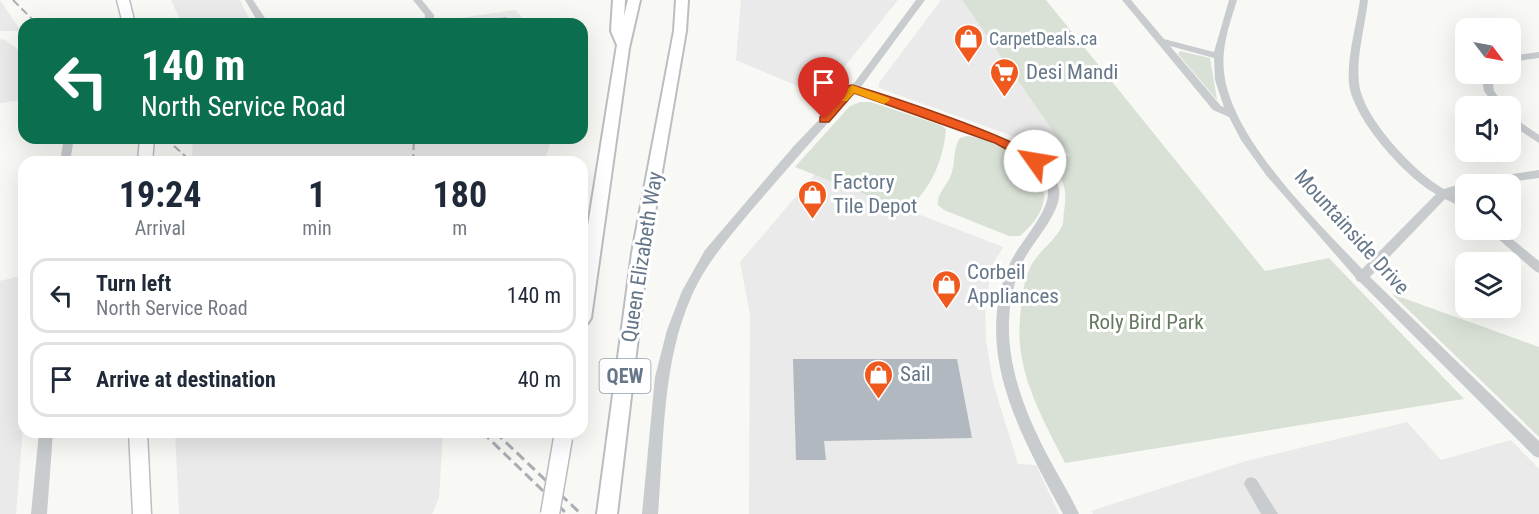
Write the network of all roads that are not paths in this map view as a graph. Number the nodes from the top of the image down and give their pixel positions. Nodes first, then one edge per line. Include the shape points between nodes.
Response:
1 (123, 0) edge
2 (249, 0) edge
3 (417, 0) edge
4 (619, 0) edge
5 (634, 0) edge
6 (682, 0) edge
7 (687, 0) edge
8 (921, 0) edge
9 (1126, 0) edge
10 (1233, 0) edge
11 (1364, 0) edge
12 (128, 18) edge
13 (260, 18) edge
14 (430, 18) edge
15 (680, 31) junction
16 (1160, 41) junction
17 (623, 48) junction
18 (1539, 55) edge
19 (1219, 56) junction
20 (1521, 57) edge
21 (852, 89) junction
22 (1232, 115) junction
23 (1521, 126) edge
24 (1539, 140) edge
25 (1539, 174) edge
26 (1521, 177) edge
27 (1455, 190) edge
28 (1444, 193) junction
29 (1455, 199) edge
30 (1506, 240) edge
31 (1539, 268) edge
32 (588, 278) edge
33 (1361, 278) junction
34 (45, 438) edge
35 (138, 438) edge
36 (563, 438) edge
37 (1539, 451) edge
38 (1251, 484) dead end
39 (608, 506) edge
40 (39, 514) edge
41 (142, 514) edge
42 (550, 514) edge
43 (650, 514) edge
44 (1071, 514) edge
45 (1270, 514) edge

1 - 12 main road
2 - 13 street
3 - 14 street
4 - 17 highway via 617,31
5 - 17 highway
6 - 15 highway, Queen Elizabeth Way / QEW
7 - 15 highway
8 - 21 street
9 - 16 street
10 - 19 street, Mountainside Drive
11 - 28 street via 1354,85 1359,102 1375,128 1416,174
15 - 39 highway, Queen Elizabeth Way / QEW via 640,253
16 - 19 street
16 - 22 street via 1217,108
17 - 32 highway
18 - 20 street
19 - 22 street, Mountainside Drive via 1220,78
21 - 43 street via 709,253 686,294 662,377
21 - 44 street via 1015,147 1041,166 1050,181 1053,202 1049,214 1023,248 1010,277 1002,334 1006,370 1019,410
22 - 33 street, Mountainside Drive via 1263,163
23 - 24 street
25 - 26 street
27 - 28 street
28 - 29 street
28 - 33 street
30 - 31 street
33 - 37 street, Mountainside Drive
34 - 40 street
35 - 41 main road
36 - 42 highway, bridge
38 - 45 street

